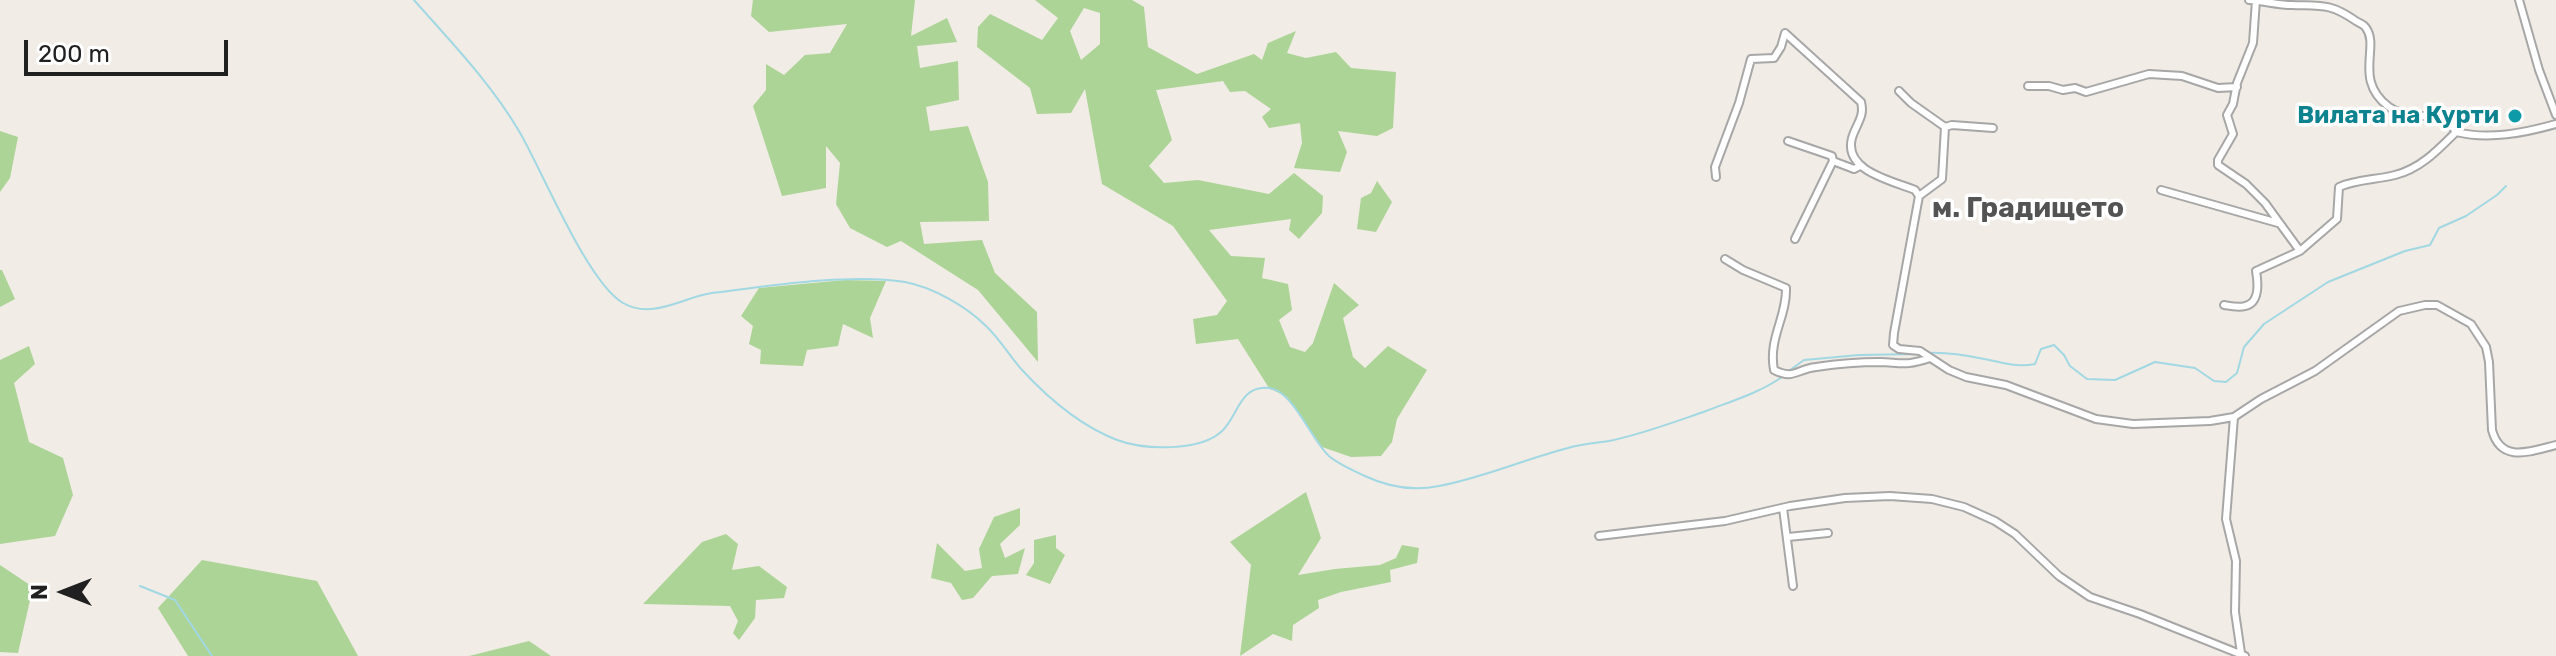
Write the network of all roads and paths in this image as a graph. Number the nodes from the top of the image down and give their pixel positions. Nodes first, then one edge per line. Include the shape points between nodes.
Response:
1 (2249, 0) edge
2 (2256, 0) edge
3 (2343, 0) edge
4 (2519, 0) edge
5 (2343, 11) junction
6 (2028, 86) dead end
7 (2237, 87) junction
8 (1899, 91) dead end
9 (2553, 92) edge
10 (2556, 115) edge
11 (2556, 124) edge
12 (1945, 127) junction
13 (1993, 128) dead end
14 (2456, 132) junction
15 (1788, 141) dead end
16 (1833, 161) junction
17 (1860, 166) junction
18 (1716, 177) dead end
19 (2161, 190) dead end
20 (1919, 196) junction
21 (2278, 223) junction
22 (1795, 239) dead end
23 (2300, 251) junction
24 (1725, 259) dead end
25 (2224, 305) dead end
26 (1930, 357) junction
27 (2234, 417) junction
28 (2556, 445) edge
29 (1783, 508) junction
30 (1828, 533) dead end
31 (1599, 536) dead end
32 (1788, 537) junction
33 (1793, 586) dead end
34 (2243, 655) edge

1 - 2 street
2 - 5 street
2 - 7 street via 2253,43
3 - 5 street
4 - 9 street via 2539,70
5 - 14 street via 2366,28 2370,79 2386,106 2440,118
6 - 7 street via 2086,92 2149,74
7 - 21 street via 2227,115 2233,134 2218,165 2246,184
8 - 12 street
9 - 10 street
11 - 14 street via 2510,134
12 - 13 street
12 - 20 street via 1942,179
14 - 23 street via 2411,170 2339,187 2337,219
15 - 16 street via 1832,156
16 - 17 street via 1854,169
16 - 22 street
17 - 18 street via 1851,155 1851,140 1863,112 1861,102 1785,33 1774,58 1751,59
17 - 20 street
19 - 21 street
20 - 26 street via 1893,345
21 - 23 street
23 - 25 street via 2256,271 2253,302
24 - 26 street via 1786,288 1773,339 1774,370 1787,375 1811,367 1909,365
26 - 27 street via 1966,377 2006,385 2096,419 2157,424
27 - 28 street via 2315,371 2399,311 2437,305 2471,324 2486,347 2495,440 2507,451 2520,453
27 - 34 street via 2226,519 2236,561 2235,612
29 - 31 street via 1725,521
29 - 32 street
29 - 34 street via 1890,496 1964,507 2015,534 2090,597
30 - 32 street
32 - 33 street

